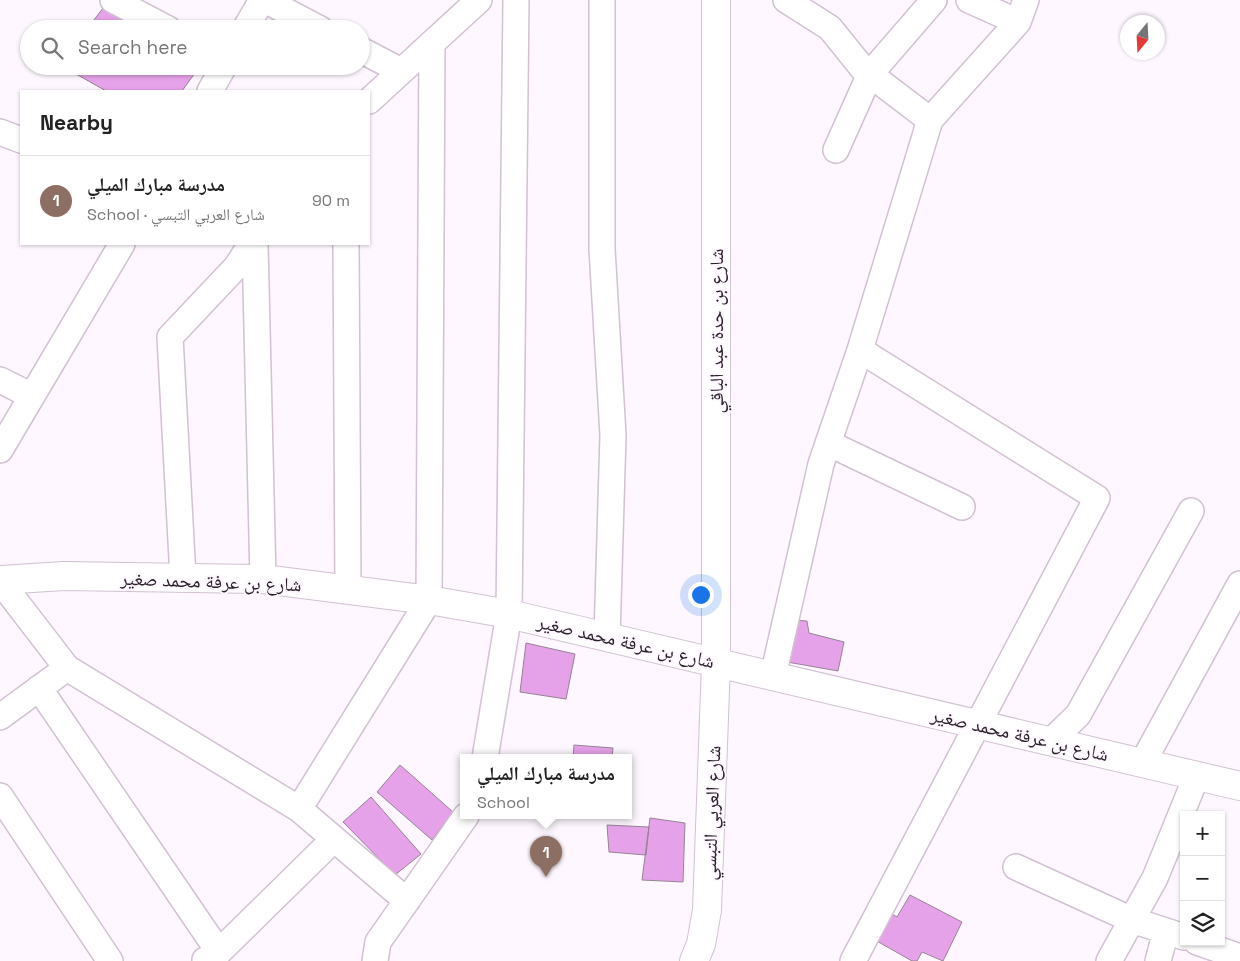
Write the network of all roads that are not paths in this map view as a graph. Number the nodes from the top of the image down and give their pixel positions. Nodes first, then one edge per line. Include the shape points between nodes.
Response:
1 (113, 0) edge
2 (263, 0) edge
3 (479, 0) edge
4 (516, 0) edge
5 (602, 0) edge
6 (716, 0) edge
7 (786, 0) edge
8 (934, 0) edge
9 (969, 0) edge
10 (1022, 11) edge
11 (151, 20) edge
12 (251, 20) edge
13 (302, 20) edge
14 (432, 43) junction
15 (370, 55) edge
16 (401, 71) junction
17 (870, 74) junction
18 (219, 75) edge
19 (211, 90) edge
20 (370, 100) edge
21 (930, 120) junction
22 (0, 132) edge
23 (20, 140) edge
24 (836, 150) dead end
25 (121, 245) edge
26 (252, 245) edge
27 (253, 245) edge
28 (346, 245) edge
29 (860, 350) junction
30 (0, 380) edge
31 (32, 396) junction
32 (828, 443) junction
33 (0, 450) edge
34 (962, 507) dead end
35 (1191, 511) dead end
36 (183, 578) junction
37 (263, 579) junction
38 (0, 580) edge
39 (1240, 584) edge
40 (348, 589) junction
41 (429, 600) junction
42 (509, 614) junction
43 (606, 637) junction
44 (716, 663) junction
45 (66, 668) junction
46 (773, 676) junction
47 (39, 688) junction
48 (0, 717) edge
49 (977, 725) junction
50 (1051, 741) junction
51 (486, 754) edge
52 (1143, 762) junction
53 (1197, 775) junction
54 (1240, 786) edge
55 (0, 796) edge
56 (299, 809) junction
57 (464, 819) edge
58 (334, 839) junction
59 (1016, 867) dead end
60 (407, 901) junction
61 (1132, 920) junction
62 (1175, 934) edge
63 (1206, 946) edge
64 (376, 952) edge
65 (211, 956) edge
66 (1227, 956) edge
67 (110, 961) edge
68 (358, 961) edge
69 (694, 961) edge
70 (853, 961) edge
71 (1109, 961) edge
72 (1158, 961) edge

1 - 11 street
2 - 12 street
2 - 13 street
3 - 14 street
4 - 42 street
5 - 43 street via 602,249 613,435
6 - 44 street, شارع بن حدة عبد الباقي
7 - 17 street via 830,28
8 - 17 street
9 - 10 street
10 - 21 street
14 - 16 street
14 - 41 street
15 - 16 street
16 - 20 street
17 - 21 street
17 - 24 street
18 - 19 street
21 - 29 street
22 - 23 street
25 - 31 street
26 - 36 street via 237,266 170,337
27 - 37 street
28 - 40 street
29 - 32 street
29 - 49 street via 1097,498
30 - 31 street
31 - 33 street
32 - 34 street
32 - 46 street
35 - 50 street via 1078,715
36 - 37 street, شارع بن عرفة محمد صغير
36 - 38 street, شارع بن عرفة محمد صغير via 64,576
37 - 40 street, شارع بن عرفة محمد صغير
38 - 45 street
39 - 52 street
40 - 41 street, شارع بن عرفة محمد صغير
41 - 42 street, شارع بن عرفة محمد صغير
41 - 56 street
42 - 43 street, شارع بن عرفة محمد صغير
42 - 51 street
43 - 44 street, شارع بن عرفة محمد صغير
44 - 46 street, شارع بن عرفة محمد صغير
44 - 69 street, شارع العربي التبسي via 707,910 701,944
45 - 47 street
45 - 56 street
46 - 49 street, شارع بن عرفة محمد صغير
47 - 48 street
47 - 65 street
49 - 50 street, شارع بن عرفة محمد صغير
49 - 70 street
50 - 52 street, شارع بن عرفة محمد صغير
52 - 53 street, شارع بن عرفة محمد صغير
53 - 54 street, شارع بن عرفة محمد صغير
53 - 61 street via 1155,878
55 - 67 street
56 - 58 street
57 - 60 street
58 - 60 street
58 - 65 street
59 - 61 street
60 - 64 street
61 - 62 street
61 - 71 street
62 - 72 street
63 - 66 street
64 - 68 street

